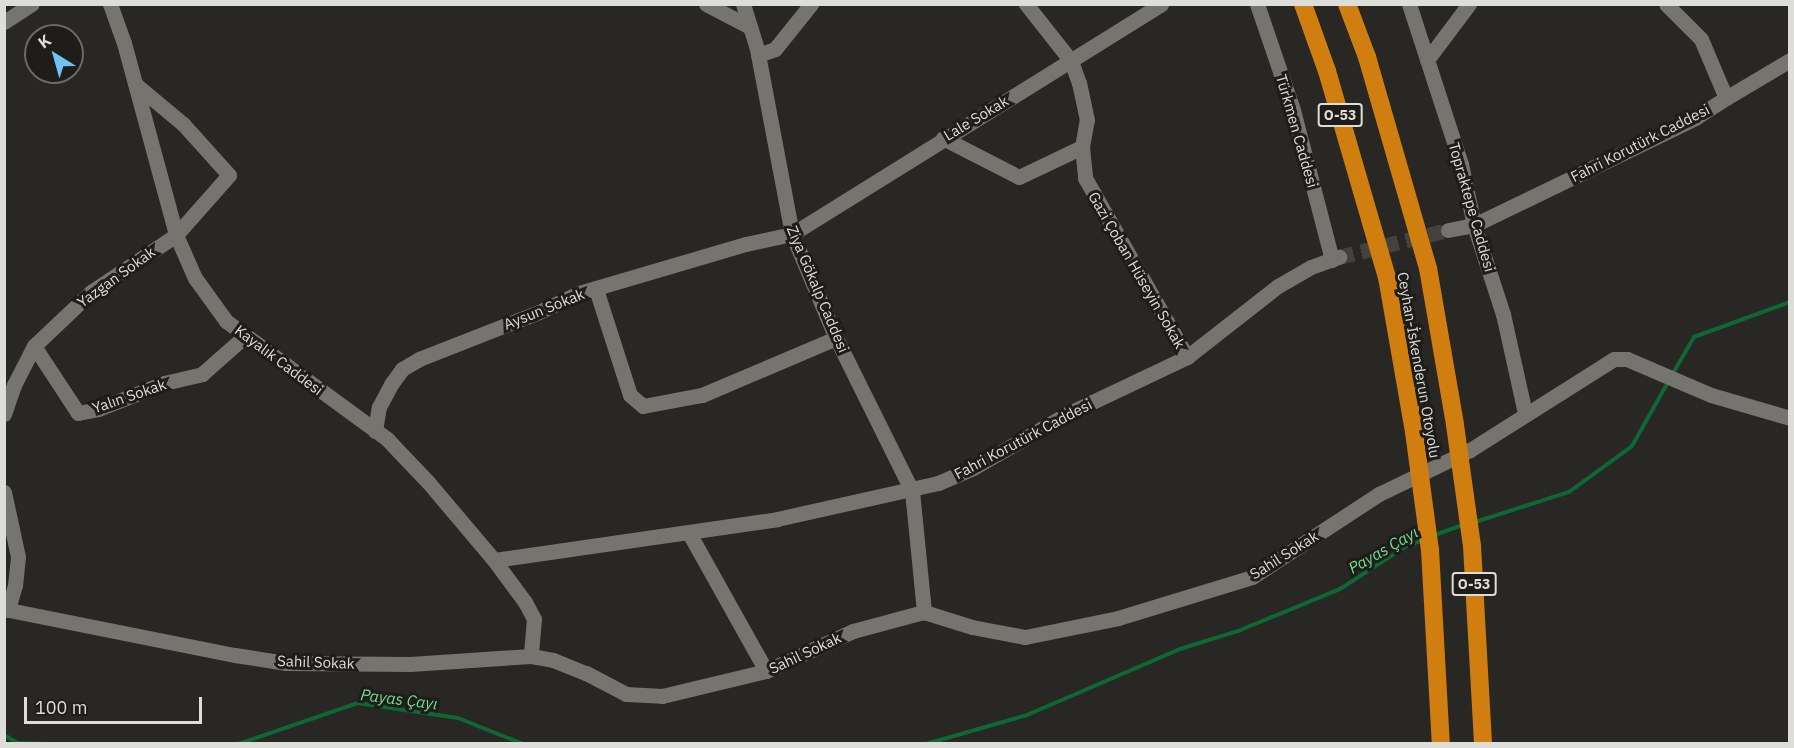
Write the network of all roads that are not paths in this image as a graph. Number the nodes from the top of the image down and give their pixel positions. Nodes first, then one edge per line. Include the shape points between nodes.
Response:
1 (32, 4) edge
2 (110, 4) edge
3 (706, 4) edge
4 (743, 4) edge
5 (811, 4) edge
6 (1026, 4) edge
7 (1161, 4) edge
8 (1257, 4) edge
9 (1303, 4) edge
10 (1347, 4) edge
11 (1409, 4) edge
12 (1469, 4) edge
13 (1666, 4) edge
14 (4, 22) edge
15 (750, 27) junction
16 (758, 55) junction
17 (1427, 60) junction
18 (1790, 60) edge
19 (1071, 61) junction
20 (135, 84) junction
21 (1726, 98) junction
22 (943, 138) junction
23 (1082, 147) junction
24 (1474, 225) junction
25 (1448, 230) tunnel mouth
26 (792, 234) junction
27 (176, 235) junction
28 (1336, 258) joint
29 (596, 289) junction
30 (244, 337) junction
31 (836, 338) junction
32 (34, 346) junction
33 (1186, 357) junction
34 (1525, 413) junction
35 (4, 414) edge
36 (1790, 418) edge
37 (375, 431) junction
38 (912, 491) junction
39 (4, 492) edge
40 (689, 532) junction
41 (494, 560) junction
42 (6, 609) edge
43 (924, 612) junction
44 (531, 657) junction
45 (766, 671) junction
46 (1441, 744) edge
47 (1483, 744) edge

1 - 14 street
2 - 20 street, Kayalık Caddesi
3 - 15 street
4 - 15 street, Ziya Gökalp Caddesi
5 - 16 street via 775,49
6 - 19 street
7 - 19 street, Lale Sokak
8 - 28 street, Türkmen Caddesi
9 - 46 highway, Ceyhan-İskenderun Otoyolu / O-53 via 1328,70 1387,278 1430,550
10 - 47 highway, Ceyhan-İskenderun Otoyolu / O-53 via 1367,57 1428,268 1472,546
11 - 17 street, Topraktepe Caddesi
12 - 17 street
13 - 21 street, Fahri Korutürk Caddesi via 1701,39
15 - 16 street, Ziya Gökalp Caddesi
16 - 26 street, Ziya Gökalp Caddesi
17 - 24 street, Topraktepe Caddesi via 1461,164
18 - 21 street
19 - 22 street, Lale Sokak
19 - 23 street, Gazi Çoban Hüseyin Sokak via 1087,120
20 - 27 street, Kayalık Caddesi
20 - 27 street, Yazgan Sokak via 183,124 229,175
21 - 24 street, Fahri Korutürk Caddesi via 1695,118
22 - 23 street via 1019,177
22 - 26 street, Lale Sokak
23 - 33 street, Gazi Çoban Hüseyin Sokak via 1085,178
24 - 25 street, Fahri Korutürk Caddesi
24 - 34 street, Topraktepe Caddesi via 1503,314
26 - 29 street, Aysun Sokak
26 - 31 street, Ziya Gökalp Caddesi
27 - 30 street, Kayalık Caddesi via 195,278 226,321
27 - 32 street, Yazgan Sokak via 91,292
28 - 33 street, Fahri Korutürk Caddesi via 1278,286
29 - 31 street via 630,395 643,406 702,395
29 - 37 street, Aysun Sokak via 443,348 402,369 379,407
30 - 32 street, Yalın Sokak via 202,374 78,412
30 - 37 street, Kayalık Caddesi
31 - 38 street, Ziya Gökalp Caddesi
32 - 35 street, Yazgan Sokak
33 - 38 street, Fahri Korutürk Caddesi via 1067,414 973,468
34 - 36 street, Sahil Sokak via 1614,359 1627,359 1711,395
34 - 43 street, Sahil Sokak via 1470,450 1379,494 1252,577 1118,618 1025,637 972,627
37 - 41 street, Kayalık Caddesi via 428,482
38 - 40 street, Fahri Korutürk Caddesi via 777,519
38 - 43 street
39 - 42 street via 18,557 15,585
40 - 41 street, Fahri Korutürk Caddesi
40 - 45 street
41 - 44 street, Kayalık Caddesi via 534,619
42 - 44 street, Sahil Sokak via 286,663 410,664
43 - 45 street, Sahil Sokak via 853,631
44 - 45 street, Sahil Sokak via 553,660 626,694 662,696

